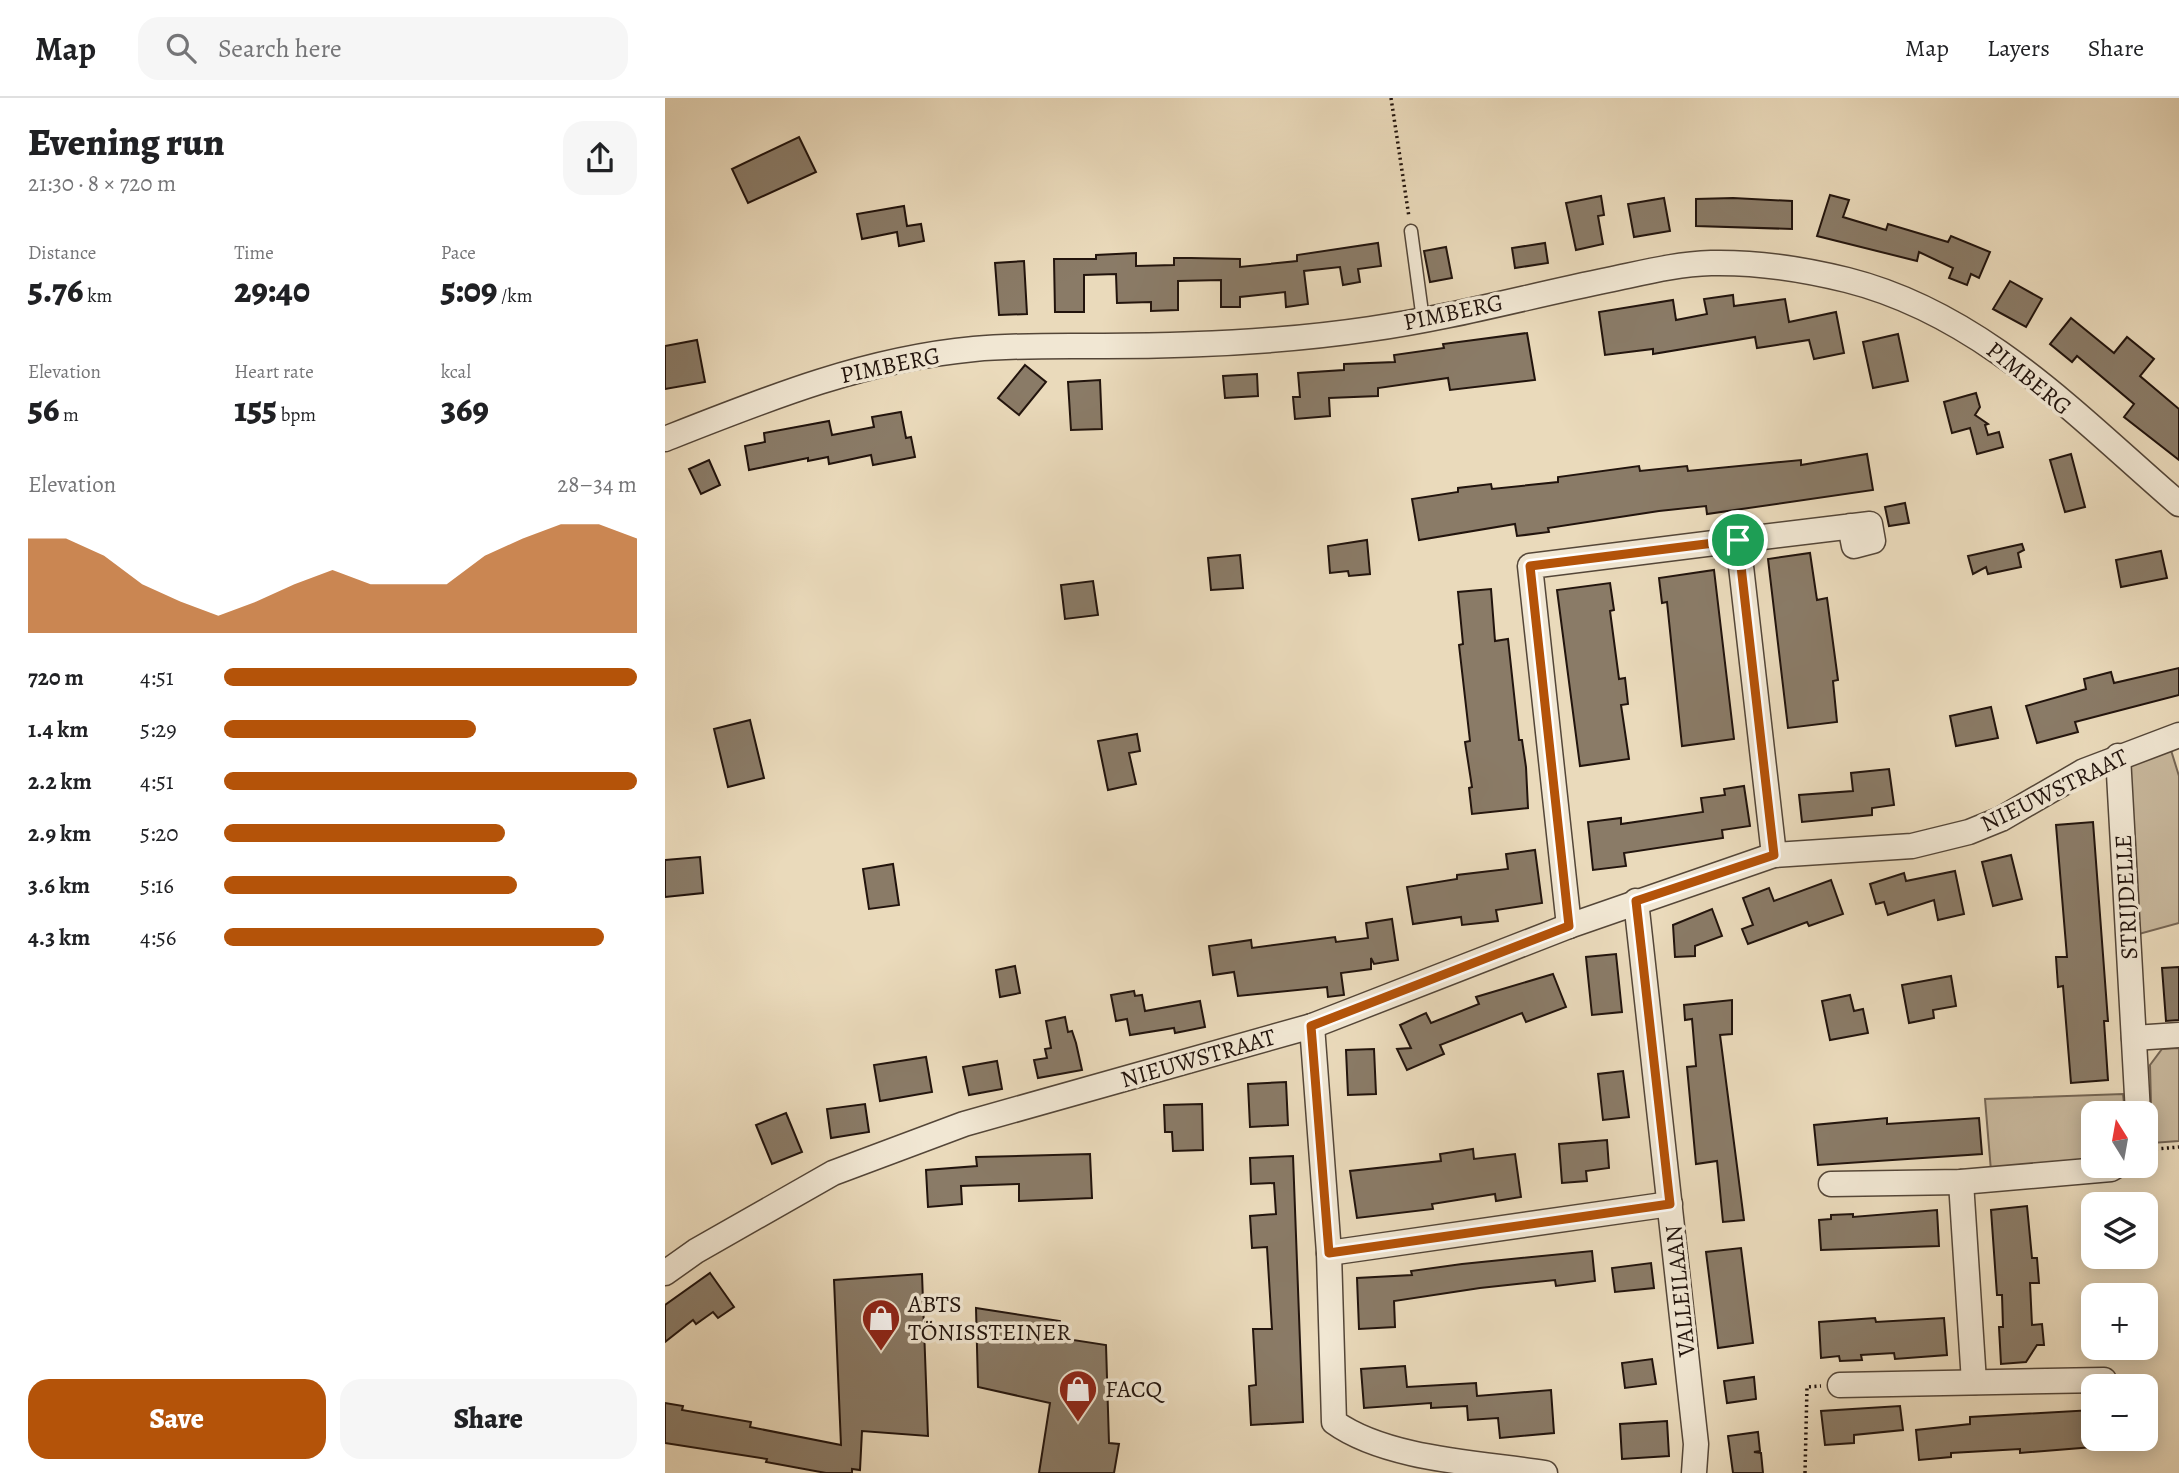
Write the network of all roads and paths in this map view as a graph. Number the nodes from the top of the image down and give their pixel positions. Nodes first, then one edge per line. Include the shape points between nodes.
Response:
1 (1391, 98) edge
2 (1411, 231) joint
3 (1423, 320) junction
4 (665, 439) edge
5 (2179, 503) edge
6 (1850, 526) dead end
7 (1738, 540) junction
8 (2179, 735) edge
9 (2118, 756) junction
10 (1774, 855) junction
11 (1636, 901) junction
12 (1569, 926) junction
13 (1311, 1026) junction
14 (2179, 1035) edge
15 (2134, 1038) junction
16 (2138, 1101) edge
17 (2179, 1147) edge
18 (2158, 1149) edge
19 (2081, 1172) edge
20 (1961, 1182) junction
21 (1831, 1184) dead end
22 (1670, 1204) junction
23 (1329, 1253) junction
24 (665, 1273) edge
25 (2081, 1380) edge
26 (1974, 1382) junction
27 (1840, 1385) joint
28 (1545, 1473) edge
29 (1694, 1473) edge
30 (1805, 1473) edge

1 - 2 path
2 - 3 lane
3 - 4 street, PIMBERG via 1271,341 1034,345 942,353 829,377
3 - 5 street, PIMBERG via 1675,266 1750,264 1852,281 1908,301 1969,331 2016,362
6 - 7 street via 1854,546 1873,541 1870,524
7 - 10 street
7 - 12 street via 1530,566
8 - 9 street, NIEUWSTRAAT
9 - 10 street, NIEUWSTRAAT via 1969,832 1912,846
9 - 15 street, STRIJDELLE
10 - 11 street, NIEUWSTRAAT
11 - 12 street, NIEUWSTRAAT
11 - 22 street, VALLEILAAN
12 - 13 street, NIEUWSTRAAT
13 - 23 street
13 - 24 street, NIEUWSTRAAT via 964,1124 833,1173
14 - 15 street
15 - 16 street, STRIJDELLE
17 - 18 path
19 - 20 street
20 - 21 street
20 - 26 street
22 - 23 street
22 - 29 street, VALLEILAAN via 1696,1444
23 - 28 street via 1334,1422 1354,1437 1414,1453
25 - 26 street
26 - 27 street
27 - 30 path via 1807,1387

